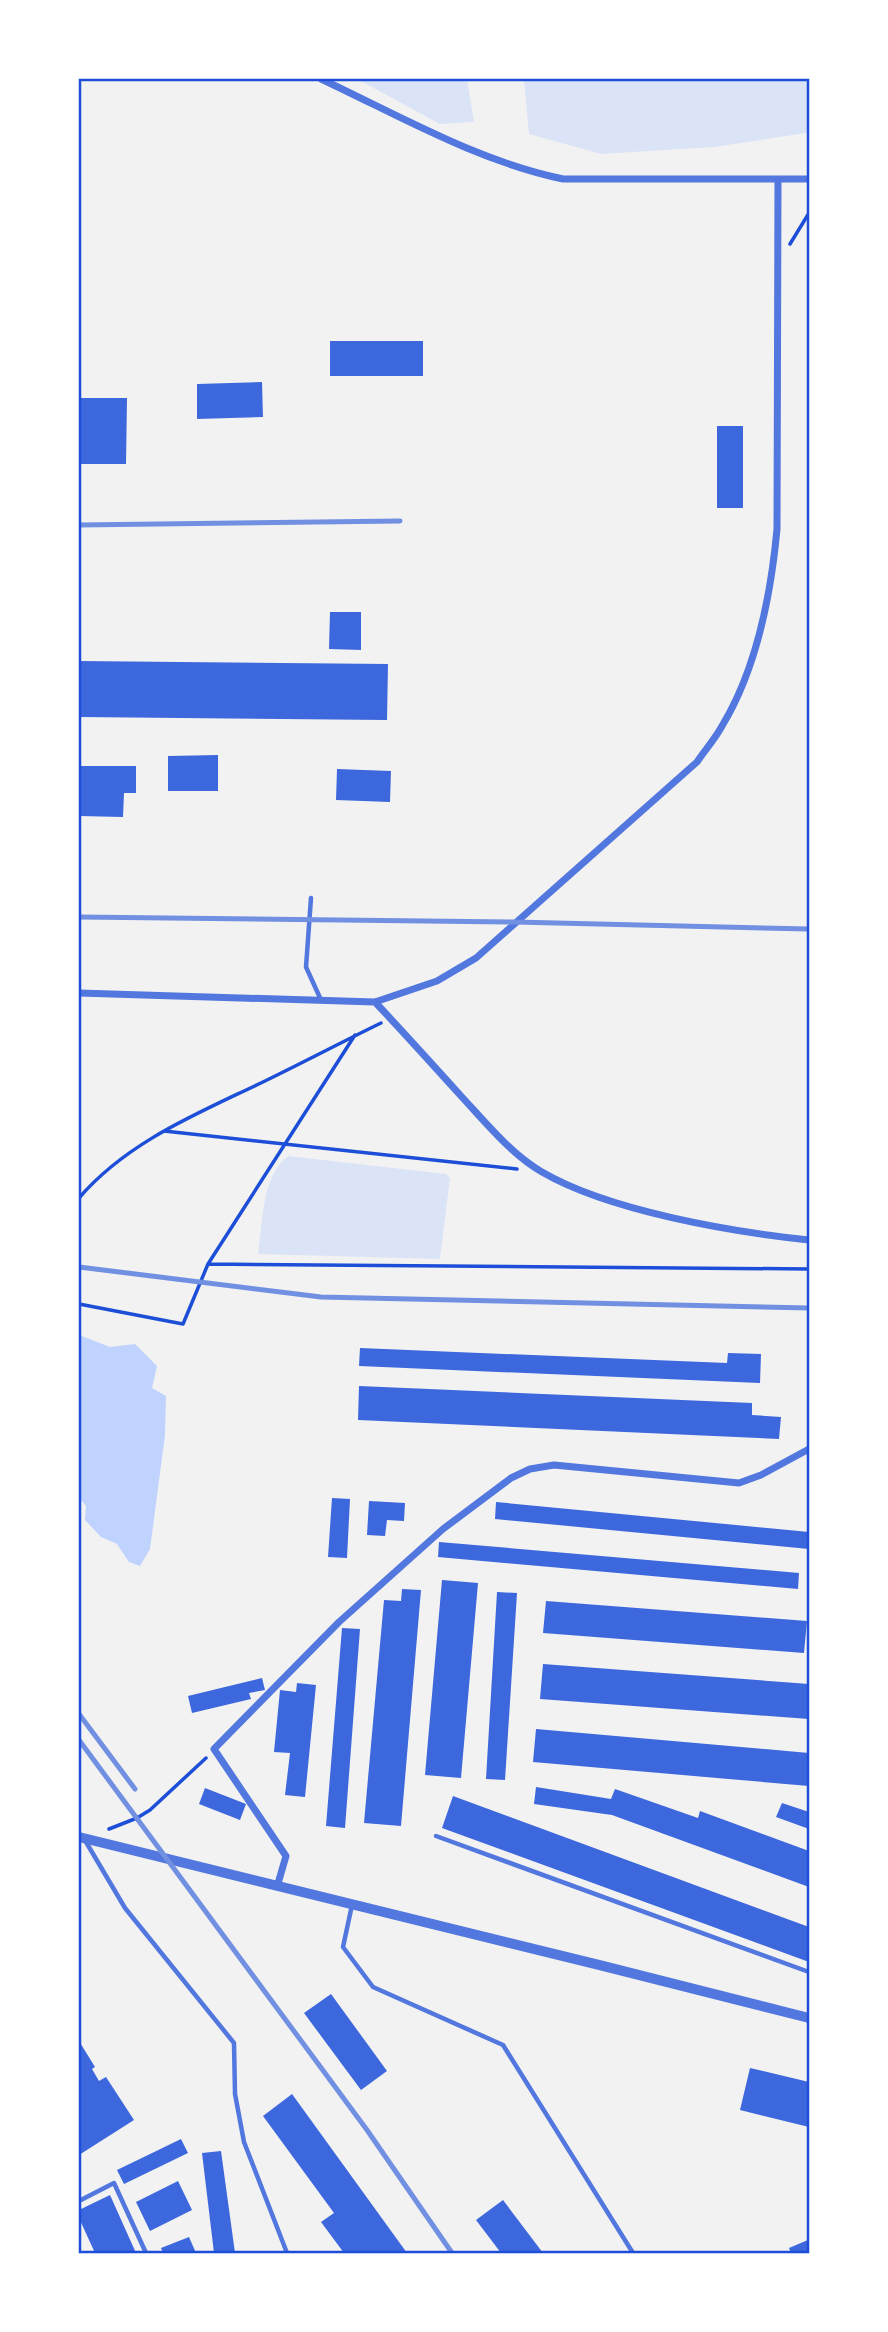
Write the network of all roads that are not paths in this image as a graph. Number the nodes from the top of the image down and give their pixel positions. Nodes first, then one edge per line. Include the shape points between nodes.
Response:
1 (321, 79) edge
2 (778, 179) junction
3 (809, 179) edge
4 (311, 898) dead end
5 (79, 993) edge
6 (321, 1000) junction
7 (375, 1002) junction
8 (809, 1240) edge
9 (809, 1449) edge
10 (436, 1836) dead end
11 (81, 1837) edge
12 (277, 1887) junction
13 (352, 1904) junction
14 (809, 1972) edge
15 (809, 2018) edge
16 (79, 2201) edge
17 (146, 2253) edge
18 (287, 2253) edge
19 (633, 2253) edge

1 - 2 street via 523,170 600,180
2 - 3 street
2 - 7 street via 778,529 772,581 744,679 723,726 697,762 476,958 437,981
4 - 6 lane via 306,967
5 - 6 street
6 - 7 street
7 - 8 street via 499,1138 542,1172 597,1196 654,1212
9 - 12 street via 739,1483 554,1465 530,1469 443,1529 339,1622 215,1749 286,1856
10 - 14 lane
11 - 12 street
11 - 18 lane via 125,1908 234,2043 235,2094 244,2142
12 - 13 street
13 - 15 street
13 - 19 lane via 343,1947 373,1987 503,2045
16 - 17 lane via 114,2183

